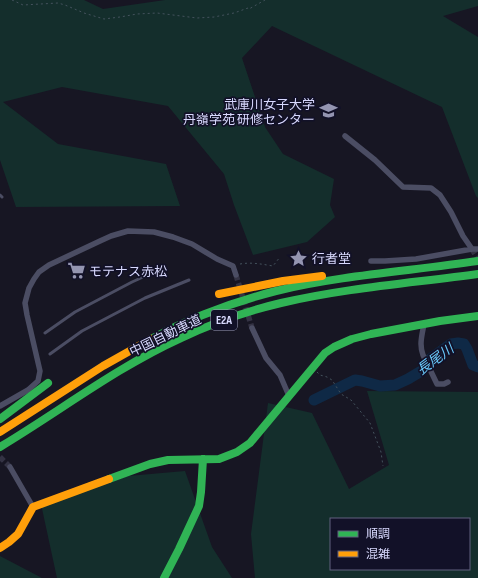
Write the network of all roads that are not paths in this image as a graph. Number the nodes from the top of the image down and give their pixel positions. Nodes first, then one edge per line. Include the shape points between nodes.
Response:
1 (345, 136) dead end
2 (475, 249) edge
3 (371, 260) dead end
4 (478, 261) edge
5 (163, 268) dead end
6 (391, 273) junction
7 (478, 274) edge
8 (236, 275) tunnel mouth
9 (189, 280) dead end
10 (220, 294) dead end
11 (478, 316) edge
12 (424, 324) junction
13 (252, 328) tunnel mouth
14 (45, 333) dead end
15 (50, 354) dead end
16 (448, 382) dead end
17 (48, 383) dead end
18 (289, 396) junction
19 (77, 398) junction
20 (0, 406) edge
21 (0, 419) edge
22 (0, 432) edge
23 (0, 447) edge
24 (0, 454) edge
25 (203, 459) junction
26 (10, 467) tunnel mouth
27 (32, 507) junction
28 (0, 548) edge
29 (164, 578) edge

1 - 2 street via 403,187 430,188 440,196 463,236
2 - 3 street via 416,259
4 - 6 main road, 中国自動車道 / E2A
5 - 14 lane via 75,312
6 - 10 main road via 296,279
6 - 22 main road, 中国自動車道 / E2A via 285,289 212,311 137,346
7 - 19 main road, 中国自動車道 / E2A via 337,293 242,314 172,342
8 - 20 street via 233,266 192,244 154,232 128,232 111,236 50,265 39,272 28,288 25,303 40,371 38,380 28,390
9 - 15 lane via 145,298 82,331
11 - 12 main road
12 - 16 street via 421,351 437,384
12 - 18 main road via 354,338 334,346
13 - 18 street via 266,358 280,375
17 - 21 main road
18 - 25 main road via 250,443 237,452 219,459
19 - 23 main road, 中国自動車道 / E2A
19 - 24 main road
25 - 27 main road via 168,460 150,464
25 - 29 main road via 199,506
26 - 27 street
27 - 28 main road via 18,534

